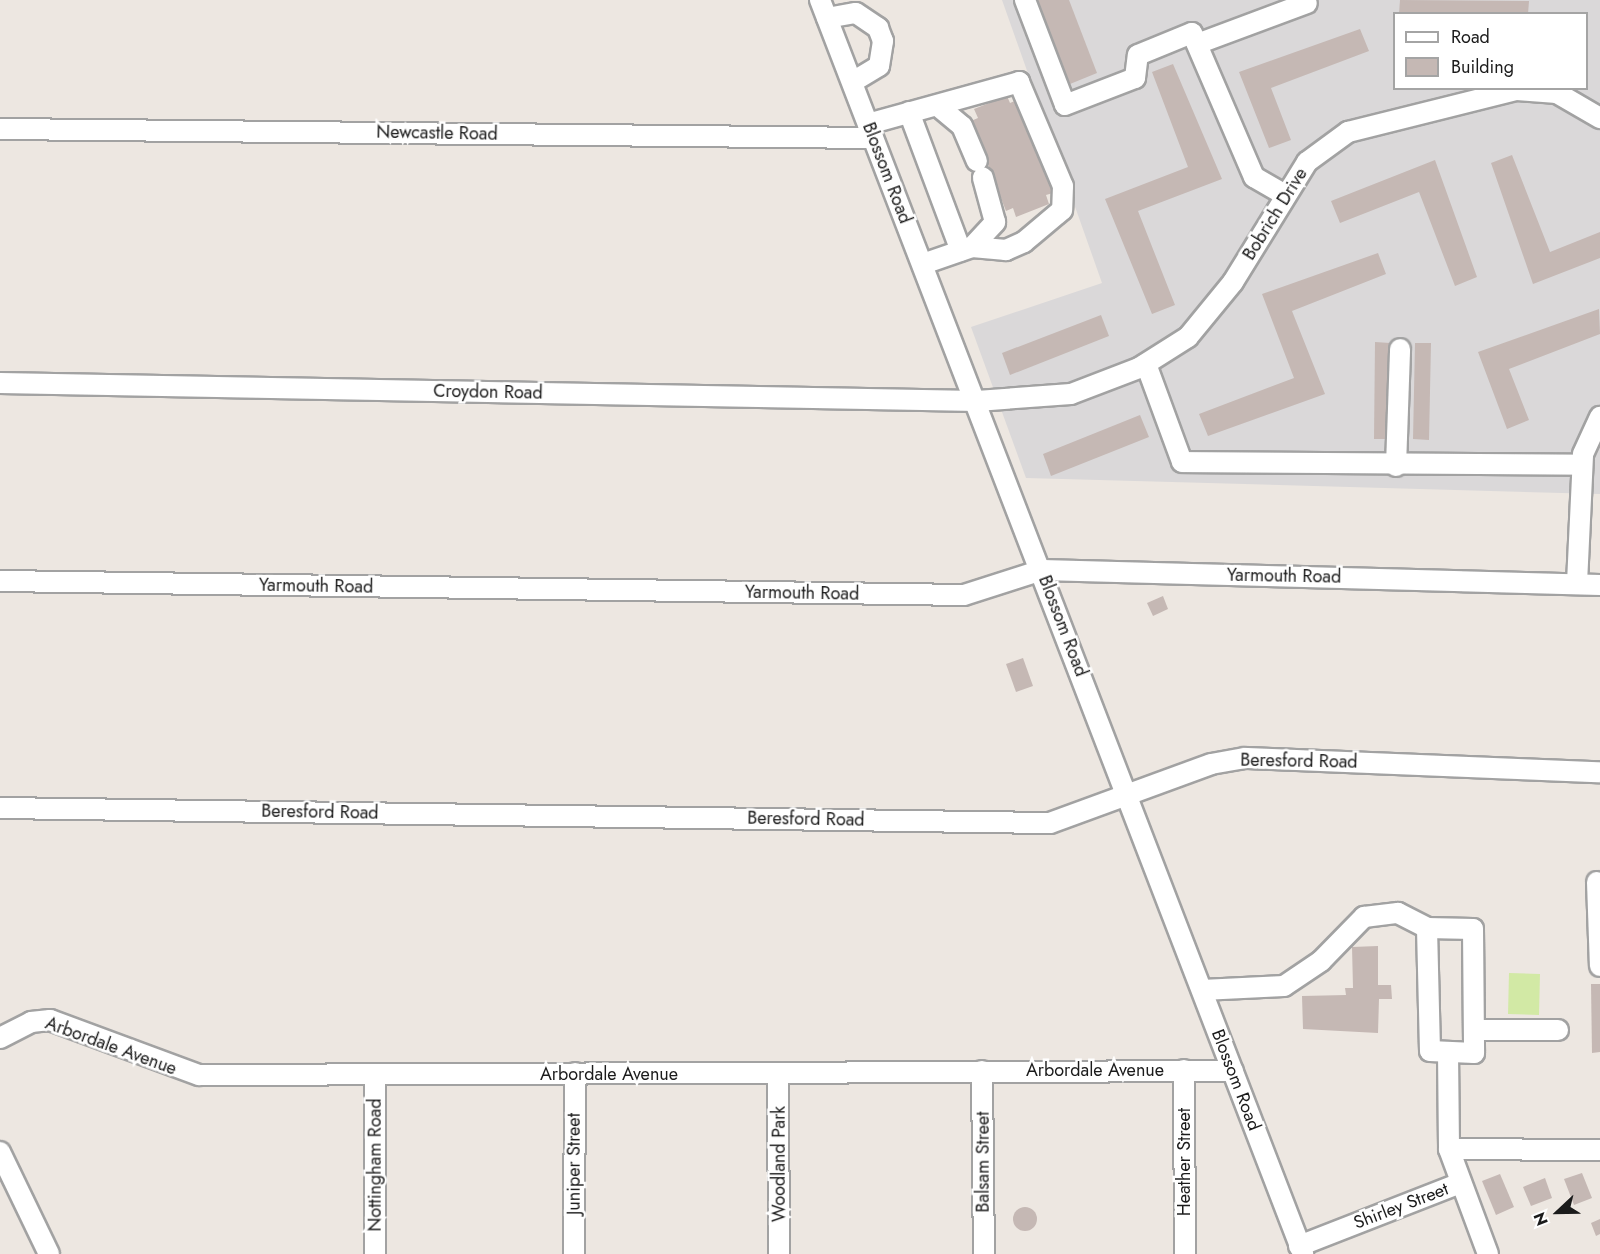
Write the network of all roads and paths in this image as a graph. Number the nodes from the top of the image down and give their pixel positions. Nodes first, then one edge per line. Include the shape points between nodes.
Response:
1 (1025, 0) edge
2 (1307, 3) dead end
3 (824, 9) edge
4 (1197, 44) junction
5 (852, 82) junction
6 (938, 106) junction
7 (909, 112) junction
8 (1600, 118) edge
9 (0, 129) edge
10 (871, 131) junction
11 (1285, 195) junction
12 (967, 249) junction
13 (923, 264) junction
14 (1400, 349) dead end
15 (1146, 364) junction
16 (0, 382) edge
17 (977, 401) junction
18 (1600, 417) edge
19 (1582, 465) junction
20 (1396, 466) junction
21 (1042, 570) junction
22 (0, 581) edge
23 (1577, 583) junction
24 (1600, 585) edge
25 (1600, 772) edge
26 (1127, 795) junction
27 (0, 808) edge
28 (1597, 882) dead end
29 (1427, 928) junction
30 (1600, 966) edge
31 (1202, 990) junction
32 (1474, 1030) junction
33 (1558, 1030) dead end
34 (0, 1038) edge
35 (1448, 1052) junction
36 (1184, 1070) junction
37 (982, 1071) junction
38 (1233, 1071) junction
39 (574, 1073) junction
40 (778, 1073) junction
41 (375, 1076) junction
42 (1449, 1149) junction
43 (1600, 1150) edge
44 (0, 1152) edge
45 (1461, 1183) junction
46 (1301, 1250) edge
47 (49, 1254) edge
48 (375, 1254) edge
49 (574, 1254) edge
50 (779, 1254) edge
51 (984, 1254) edge
52 (1185, 1254) edge
53 (1488, 1254) edge

1 - 4 street via 1065,105 1135,78 1138,55 1192,33
2 - 4 street
3 - 5 street, Blossom Road
3 - 5 street via 856,13 878,28 883,41 879,66
4 - 11 street via 1254,177
5 - 10 street, Blossom Road
6 - 7 street, Newcastle Road
6 - 12 street via 962,126 995,222
6 - 12 street, Newcastle Road via 1019,82 1063,186 1062,210 1024,242 1006,250
7 - 10 street, Newcastle Road
7 - 12 street
8 - 11 street, Bobrich Drive via 1573,99 1542,90 1485,96 1385,119 1322,148
9 - 10 street, Newcastle Road
10 - 13 street, Blossom Road
11 - 15 street, Bobrich Drive via 1223,297 1188,337
12 - 13 street
13 - 17 street, Blossom Road
14 - 20 street
15 - 17 street, Bobrich Drive via 1071,394
15 - 20 street via 1182,462
16 - 17 street, Croydon Road
17 - 21 street, Blossom Road
18 - 19 street
19 - 20 street
19 - 23 street
21 - 22 street, Yarmouth Road via 964,596
21 - 23 street, Yarmouth Road
21 - 26 street, Blossom Road
23 - 24 street, Yarmouth Road
25 - 26 street, Beresford Road via 1245,758 1211,764
26 - 27 street, Beresford Road via 1050,823
26 - 31 street, Blossom Road
28 - 30 street
29 - 31 street via 1398,913 1364,917 1321,961 1284,986
29 - 32 street via 1473,929
29 - 35 street via 1430,1051
31 - 38 street, Blossom Road
32 - 33 street
32 - 35 street via 1474,1053
34 - 41 street, Arbordale Avenue via 31,1022 50,1020 188,1074
35 - 42 street, Shirley Street
36 - 37 street, Arbordale Avenue
36 - 38 street, Arbordale Avenue
36 - 52 street, Heather Street
37 - 40 street, Arbordale Avenue
37 - 51 street, Balsam Street
38 - 46 street, Blossom Road
39 - 40 street, Arbordale Avenue
39 - 41 street, Arbordale Avenue
39 - 49 street, Juniper Street
40 - 50 street, Woodland Park
41 - 48 street, Nottingham Road
42 - 43 street
42 - 45 street, Shirley Street
44 - 47 street
45 - 46 street, Shirley Street
45 - 53 street

